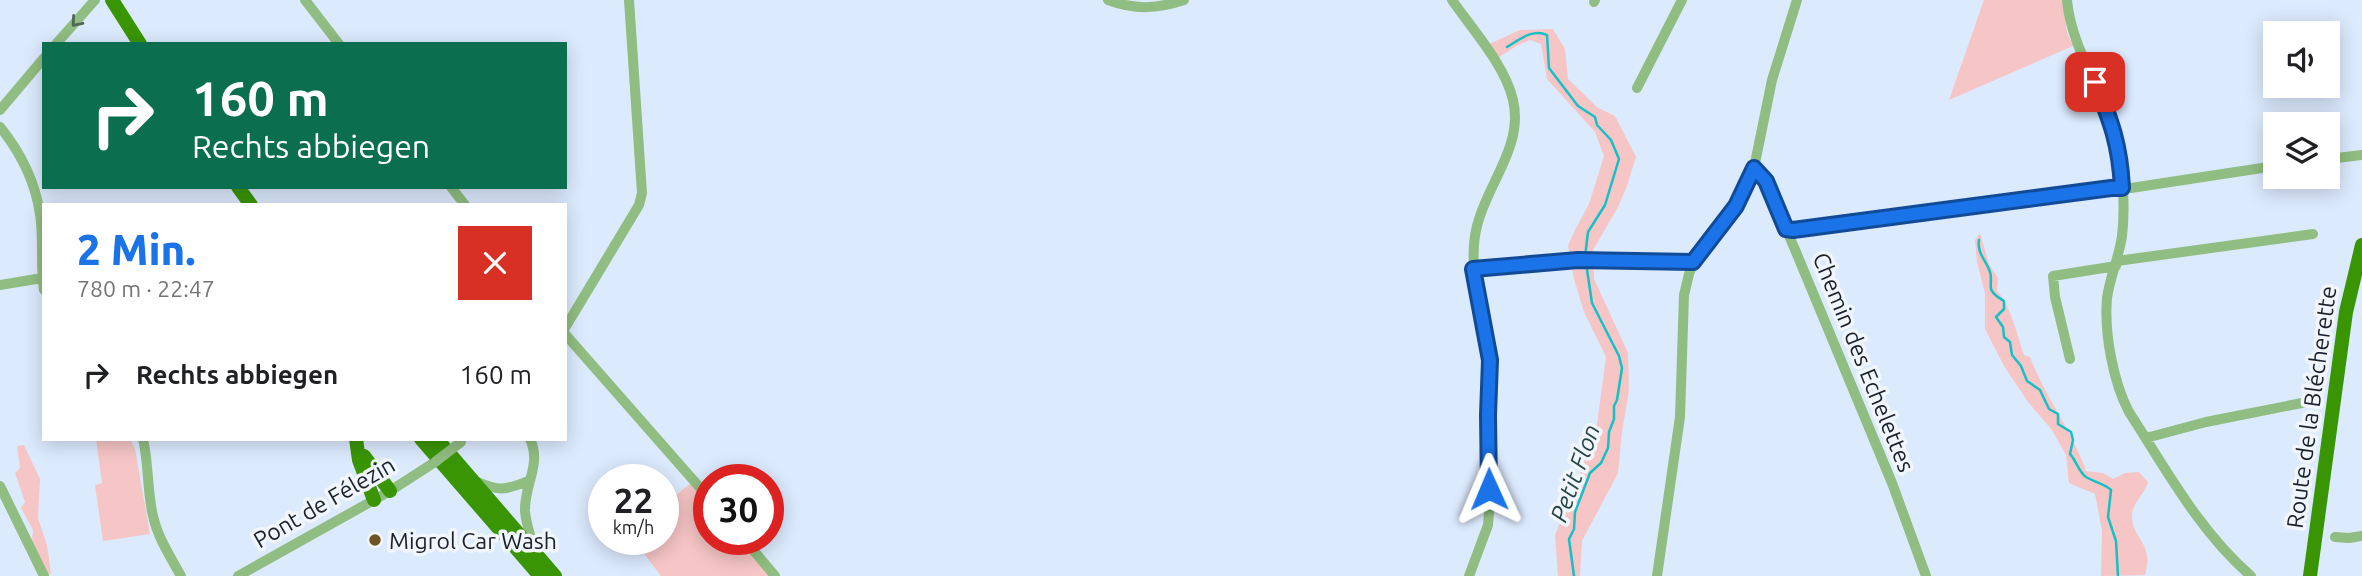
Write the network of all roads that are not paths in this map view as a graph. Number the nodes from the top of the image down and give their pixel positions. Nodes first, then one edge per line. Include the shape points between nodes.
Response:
1 (95, 0) edge
2 (112, 0) edge
3 (305, 0) edge
4 (629, 0) edge
5 (1108, 0) edge
6 (1184, 0) edge
7 (1452, 0) edge
8 (1682, 0) edge
9 (1797, 0) edge
10 (2067, 0) edge
11 (58, 42) edge
12 (139, 42) edge
13 (337, 42) edge
14 (42, 60) edge
15 (1637, 88) dead end
16 (0, 110) edge
17 (0, 127) edge
18 (2362, 155) edge
19 (2340, 158) edge
20 (1754, 168) junction
21 (2263, 168) edge
22 (2122, 188) junction
23 (453, 189) edge
24 (463, 203) edge
25 (1786, 229) junction
26 (2313, 233) dead end
27 (2362, 245) edge
28 (42, 250) edge
29 (1693, 262) junction
30 (2116, 264) junction
31 (1473, 269) junction
32 (42, 284) edge
33 (0, 285) edge
34 (567, 325) edge
35 (567, 336) edge
36 (2070, 359) dead end
37 (2312, 401) dead end
38 (2146, 438) junction
39 (144, 441) edge
40 (356, 441) edge
41 (363, 441) edge
42 (423, 441) edge
43 (439, 441) edge
44 (462, 441) edge
45 (531, 441) edge
46 (470, 479) junction
47 (693, 480) edge
48 (528, 481) junction
49 (0, 486) edge
50 (390, 491) junction
51 (374, 500) junction
52 (2362, 536) edge
53 (2335, 537) dead end
54 (757, 555) edge
55 (537, 556) junction
56 (44, 576) edge
57 (181, 576) edge
58 (227, 576) edge
59 (238, 576) edge
60 (540, 576) edge
61 (555, 576) edge
62 (775, 576) edge
63 (1469, 576) edge
64 (1657, 576) edge
65 (1926, 576) edge
66 (2251, 576) edge
67 (2310, 576) edge

1 -> 11 street
2 - 12 main road
3 - 13 street
4 - 34 street via 642,193
5 - 6 street via 1144,8
7 - 31 street via 1504,76 1515,111 1510,147 1478,222
8 - 15 street
9 - 20 street via 1772,80
10 - 22 street via 2073,30 2111,118
14 - 16 street
17 - 28 street via 22,156 33,185 41,215
18 - 19 street
20 - 25 street, Chemin des Echelettes via 1766,181
20 - 29 street via 1736,206
21 - 22 street
22 - 25 street
22 - 30 street via 2123,228
23 - 24 street
25 - 65 street, Chemin des Echelettes
26 - 30 street
27 - 67 main road, Route de la Blécherette via 2346,312
29 - 31 street via 1578,260
29 - 64 street via 1684,295 1680,417
30 - 36 street via 2053,276
30 - 38 street via 2107,306 2111,353 2120,394
31 - 63 street via 1491,374 1488,525
32 - 33 street
35 - 47 street
37 - 38 street
38 - 66 street via 2201,522
39 - 57 street via 152,513
40 - 51 main road
41 - 50 main road via 364,458
42 - 60 main road
43 - 46 main road
44 - 50 street, Pont de Félezin, bridge
45 - 48 street via 536,458
46 - 48 street via 508,490
46 - 55 main road
48 - 55 street via 525,509
49 - 56 street
50 - 51 street, Pont de Félezin
51 - 59 street, Pont de Félezin
52 - 53 street
54 - 62 street
55 - 61 main road
58 - 59 street, Pont de Félezin

